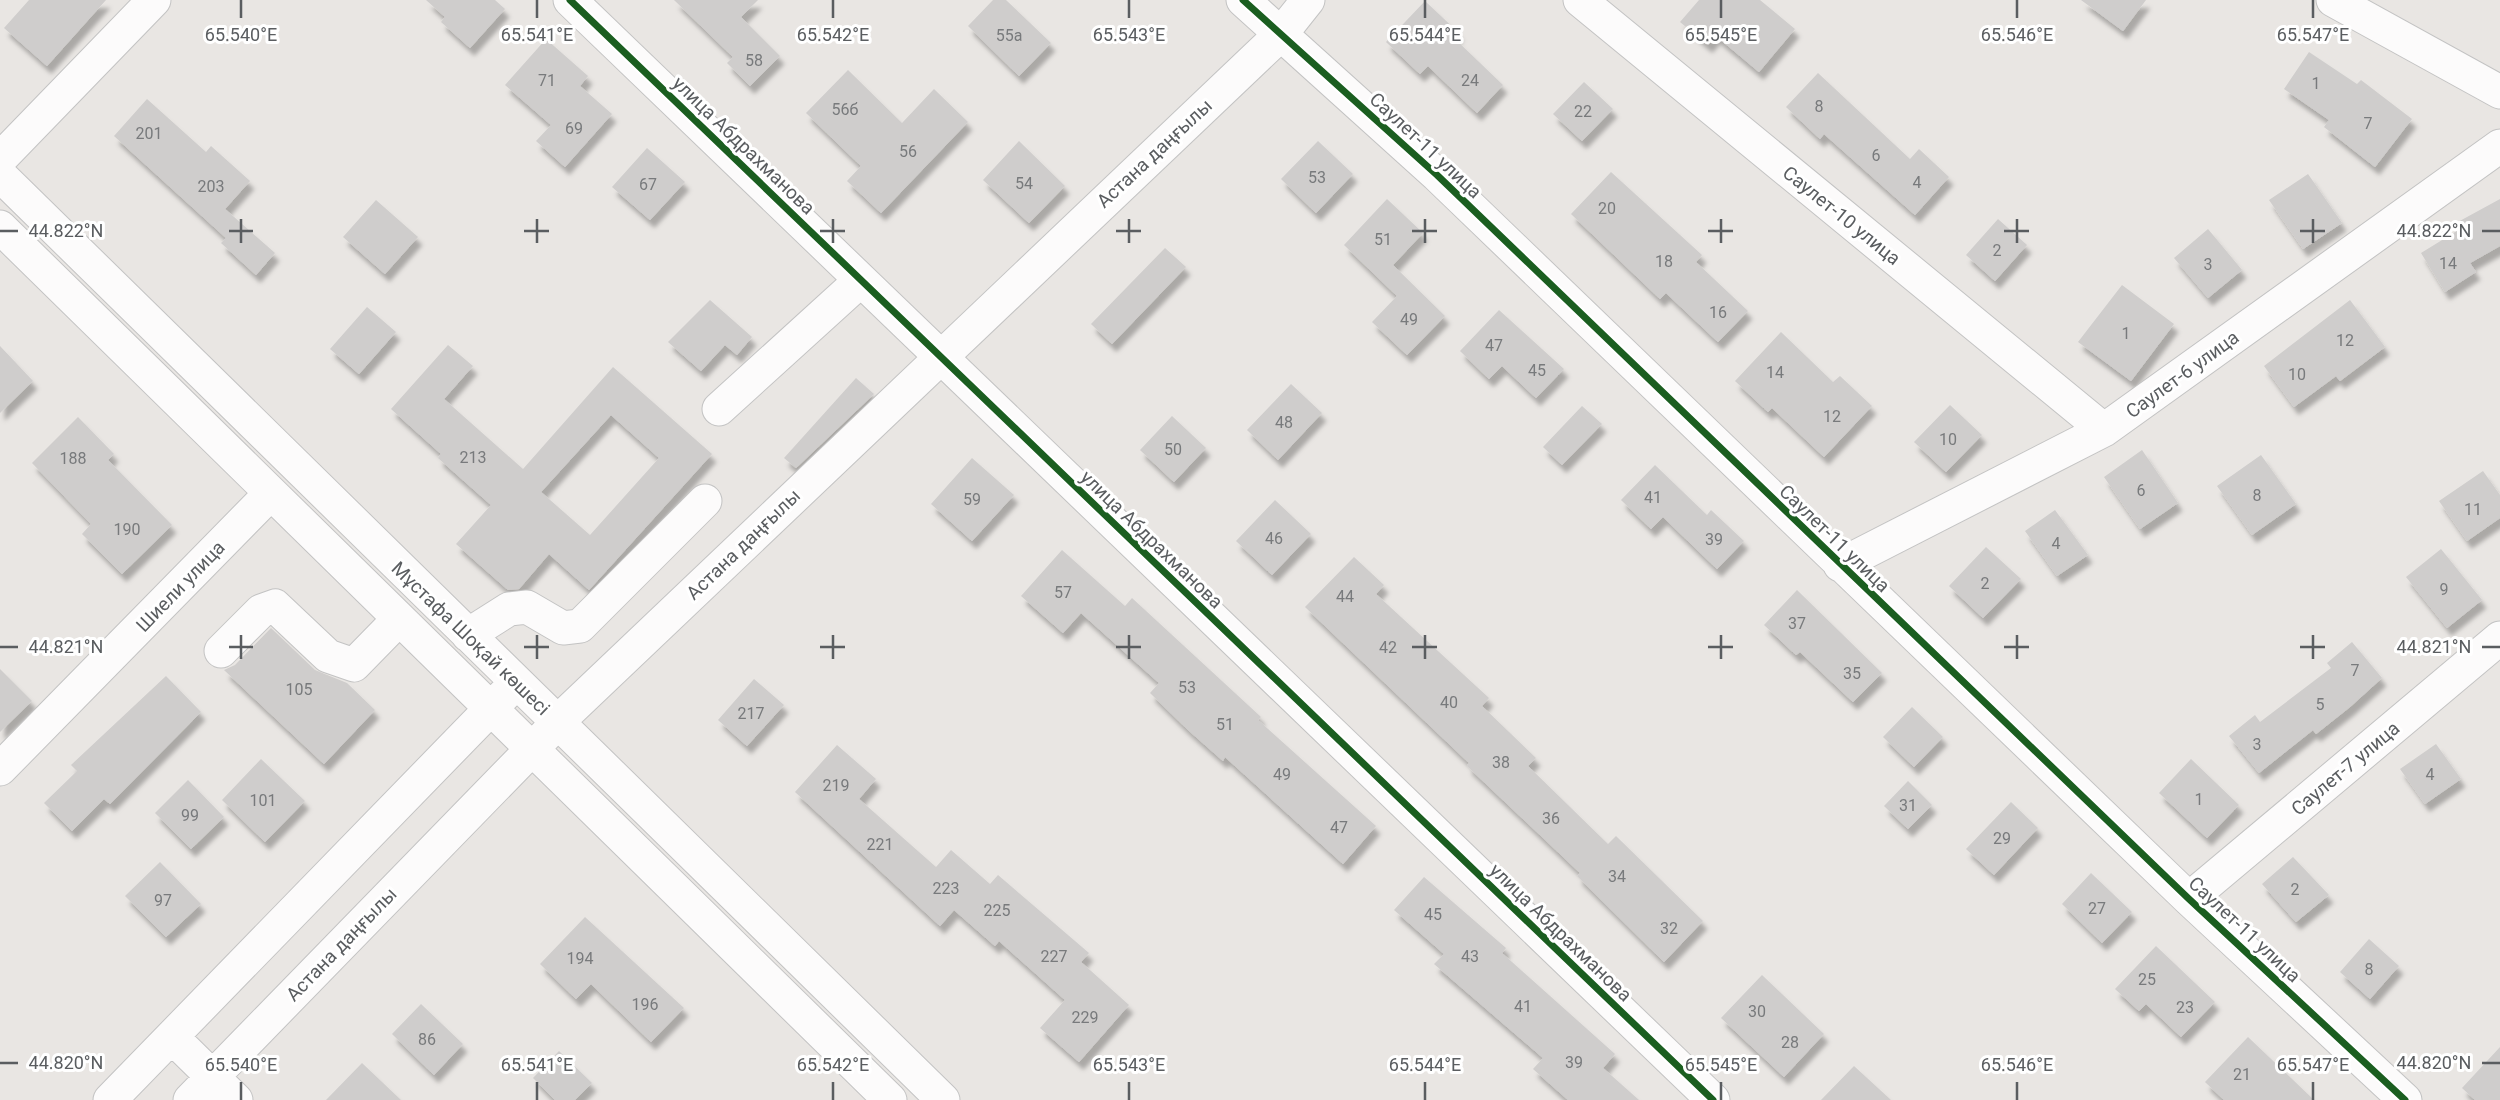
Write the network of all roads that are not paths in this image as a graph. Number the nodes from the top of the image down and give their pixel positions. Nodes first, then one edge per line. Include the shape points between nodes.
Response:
1 (154, 0) edge
2 (570, 0) edge
3 (1243, 0) edge
4 (1308, 0) edge
5 (1580, 0) edge
6 (2333, 0) edge
7 (1281, 34) junction
8 (2500, 92) edge
9 (2500, 146) edge
10 (0, 159) edge
11 (0, 175) edge
12 (0, 227) edge
13 (861, 280) junction
14 (939, 356) junction
15 (719, 409) dead end
16 (2104, 430) junction
17 (271, 493) junction
18 (705, 501) dead end
19 (1840, 565) junction
20 (398, 620) junction
21 (468, 635) junction
22 (2500, 638) edge
23 (221, 651) dead end
24 (517, 682) junction
25 (491, 708) junction
26 (557, 722) junction
27 (531, 748) junction
28 (0, 769) edge
29 (2189, 899) junction
30 (172, 1037) junction
31 (201, 1089) edge
32 (110, 1100) edge
33 (236, 1100) edge
34 (890, 1100) edge
35 (943, 1100) edge
36 (1713, 1100) edge
37 (2404, 1100) edge

1 - 10 street
2 - 13 street, улица Абдрахманова
3 - 7 street, Саулет-11 улица
4 - 7 street, Астана даңғылы
5 - 16 street, Саулет-10 улица
6 - 8 street
7 - 14 street, Астана даңғылы
7 - 19 street, Саулет-11 улица via 1437,175
9 - 16 street, Саулет-6 улица
11 - 21 street, Мұстафа Шоқай көшесі
12 - 17 street, Мұстафа Шоқай көшесі
13 - 14 street, улица Абдрахманова
13 - 15 street
14 - 26 street, Астана даңғылы
14 - 36 street, улица Абдрахманова
16 - 19 street, Саулет-6 улица
17 - 20 street, Мұстафа Шоқай көшесі
17 - 28 street, Шиели улица
18 - 21 street via 580,626 563,628 527,607 509,609
19 - 29 street, Саулет-11 улица
20 - 23 street via 354,665 328,656 275,606 261,611
20 - 25 street, Мұстафа Шоқай көшесі
21 - 24 street, Мұстафа Шоқай көшесі
22 - 29 street, Саулет-7 улица
24 - 25 street
24 - 26 street, Мұстафа Шоқай көшесі
25 - 27 street, Мұстафа Шоқай көшесі
25 - 30 street
26 - 27 street, Астана даңғылы
26 - 35 street, Мұстафа Шоқай көшесі
27 - 31 street, Астана даңғылы
27 - 34 street, Мұстафа Шоқай көшесі
29 - 37 street, Саулет-11 улица
30 - 31 street
30 - 32 street
31 - 33 street

